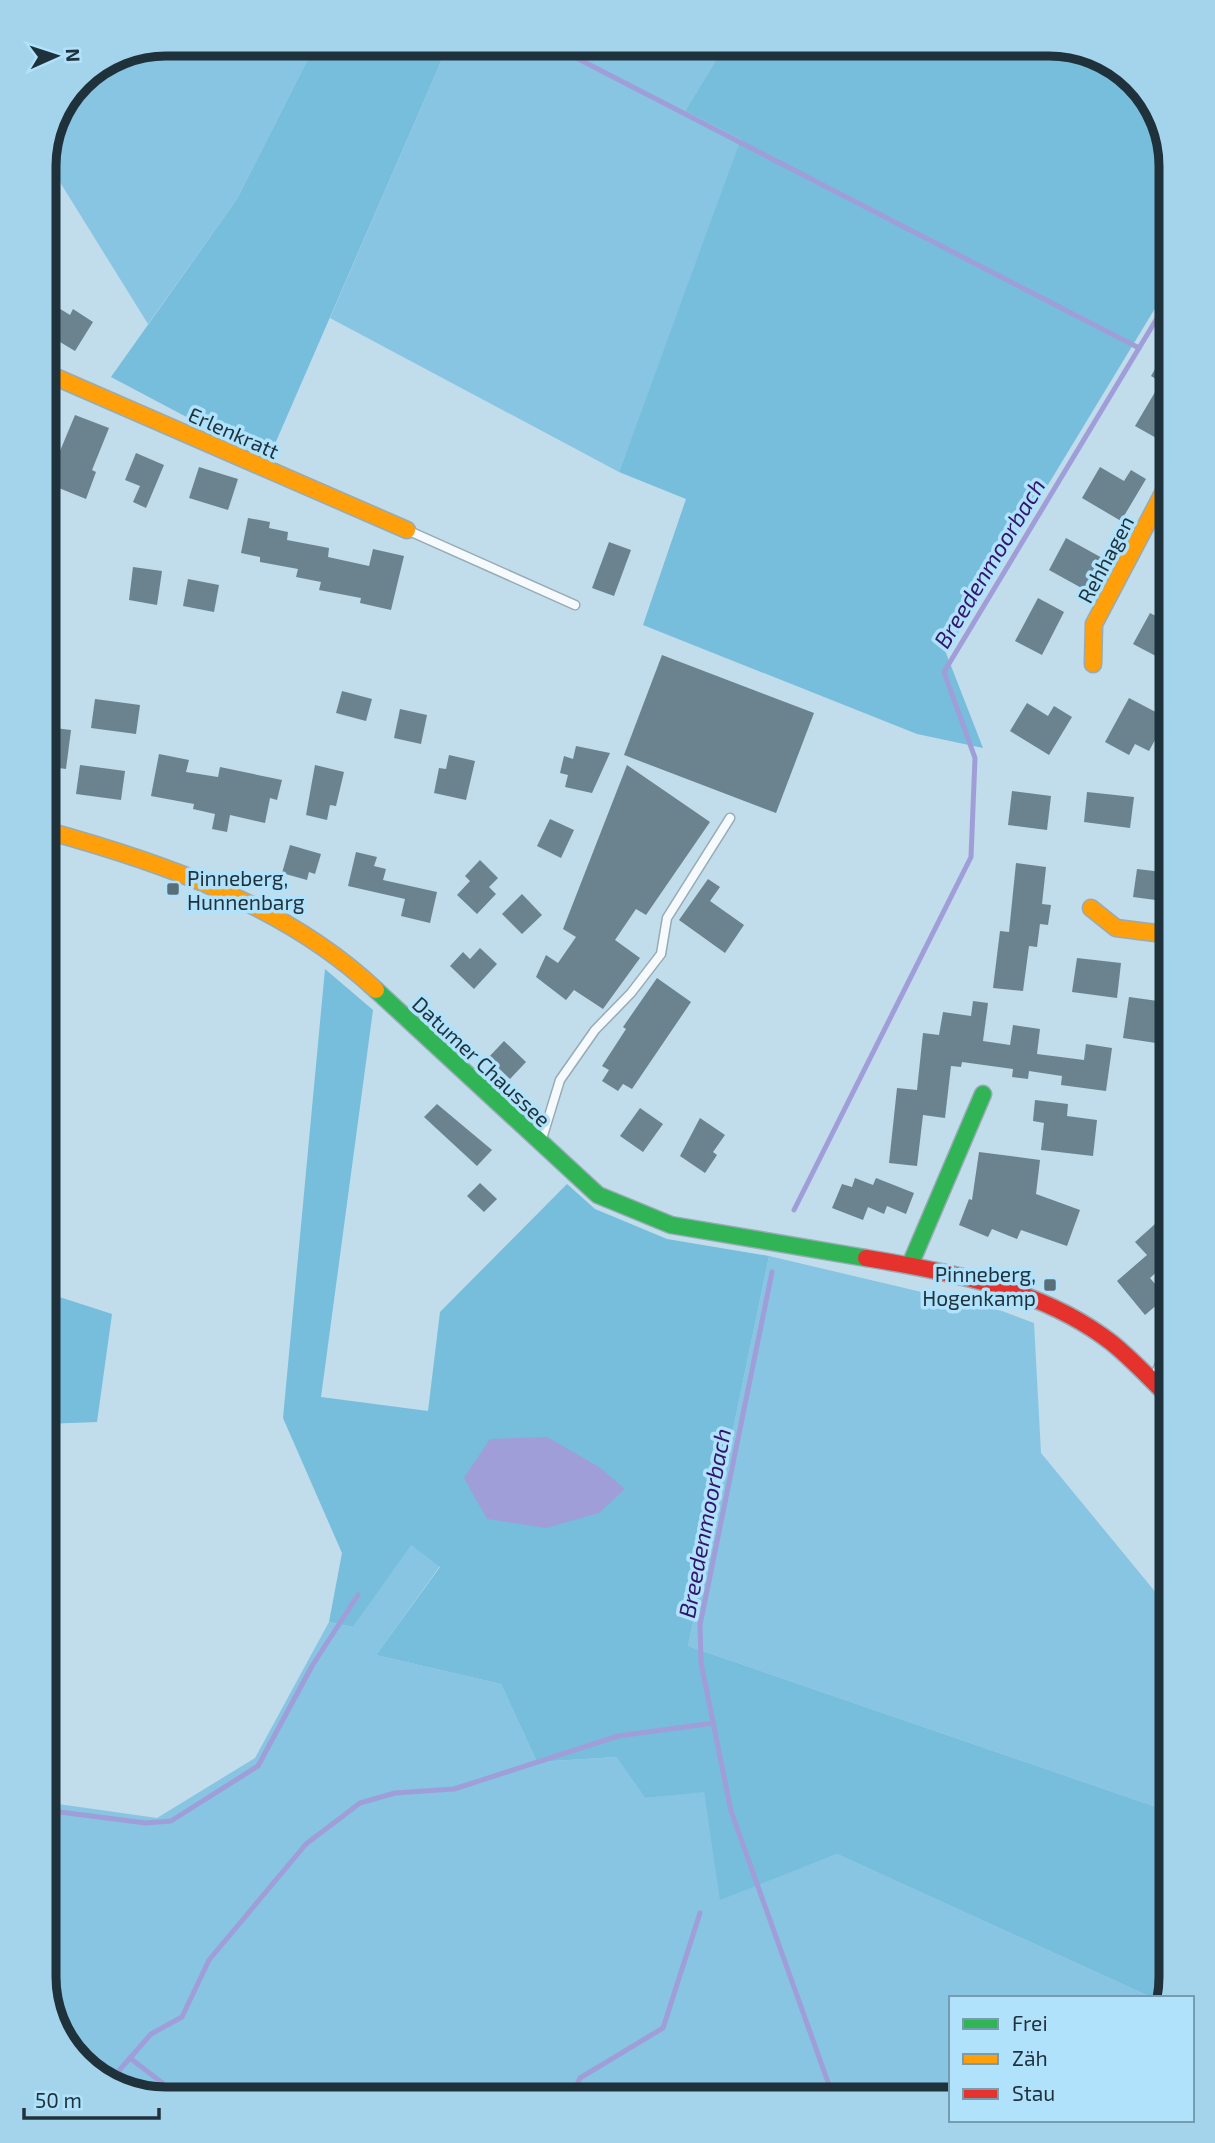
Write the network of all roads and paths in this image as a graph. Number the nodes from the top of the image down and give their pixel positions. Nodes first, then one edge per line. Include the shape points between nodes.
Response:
1 (56, 377) edge
2 (1159, 501) edge
3 (407, 530) joint
4 (575, 606) dead end
5 (1093, 664) dead end
6 (730, 818) dead end
7 (56, 833) edge
8 (1091, 908) dead end
9 (1159, 933) edge
10 (983, 1094) dead end
11 (540, 1144) junction
12 (910, 1265) junction
13 (1159, 1375) edge
14 (1156, 1381) junction
15 (1159, 1385) edge

1 - 3 street, Erlenkratt
2 - 5 street, Rehhagen via 1094,624
3 - 4 lane
6 - 11 lane via 667,918 661,954 595,1030 560,1080
7 - 11 street, Datumer Chaussee via 179,872 304,935 368,982
8 - 9 street via 1116,928
10 - 12 street
11 - 12 street, Datumer Chaussee via 598,1195 671,1224
12 - 14 street, Datumer Chaussee via 1042,1301 1112,1343
13 - 14 street
14 - 15 street, Datumer Chaussee

